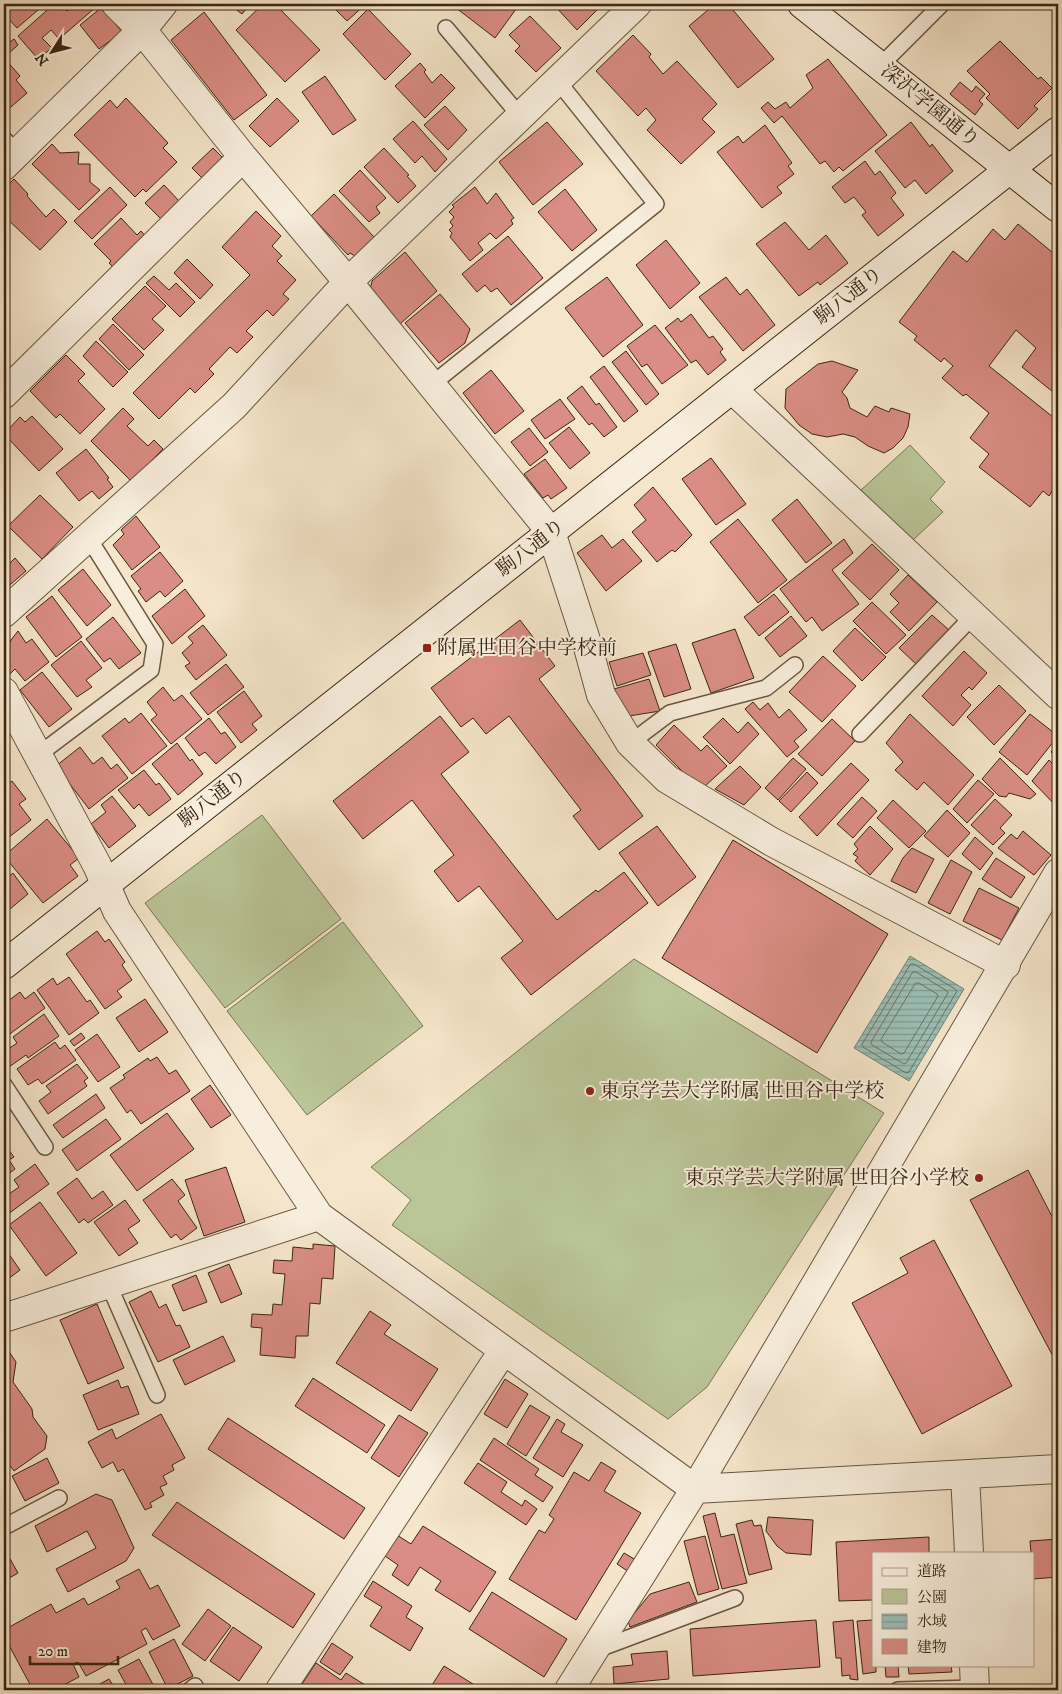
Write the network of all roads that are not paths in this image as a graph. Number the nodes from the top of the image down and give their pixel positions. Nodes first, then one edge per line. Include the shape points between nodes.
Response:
1 (116, 4) edge
2 (163, 4) edge
3 (637, 4) edge
4 (802, 4) edge
5 (942, 4) edge
6 (446, 28) dead end
7 (142, 30) junction
8 (880, 66) junction
9 (557, 80) junction
10 (520, 116) junction
11 (1058, 130) edge
12 (8, 153) edge
13 (243, 157) junction
14 (1009, 169) junction
15 (1058, 208) edge
16 (348, 282) junction
17 (432, 385) junction
18 (732, 389) junction
19 (4, 394) edge
20 (551, 532) junction
21 (88, 537) junction
22 (4, 613) edge
23 (973, 616) junction
24 (795, 666) dead end
25 (4, 692) edge
26 (1058, 695) edge
27 (860, 734) dead end
28 (630, 743) junction
29 (38, 755) junction
30 (1058, 873) edge
31 (106, 884) junction
32 (5, 962) edge
33 (1006, 965) junction
34 (4, 1085) edge
35 (45, 1147) dead end
36 (319, 1216) junction
37 (108, 1283) junction
38 (4, 1318) edge
39 (503, 1351) junction
40 (157, 1395) dead end
41 (1058, 1469) edge
42 (965, 1474) junction
43 (695, 1489) junction
44 (59, 1498) dead end
45 (4, 1527) edge
46 (969, 1552) edge
47 (735, 1598) dead end
48 (594, 1651) junction
49 (975, 1681) edge
50 (280, 1690) edge
51 (570, 1690) edge
52 (898, 1690) edge

1 - 7 street
2 - 7 street
3 - 9 street
4 - 8 street, 深沢学園通り
5 - 8 lane
6 - 10 lane
7 - 12 street
7 - 13 street
8 - 14 street, 深沢学園通り
9 - 10 street
9 - 17 lane via 656,204
10 - 16 street
11 - 14 street, 駒八通り
13 - 16 street
13 - 19 street
14 - 15 street, 深沢学園通り
14 - 18 street, 駒八通り
16 - 17 street
16 - 21 street via 234,406
17 - 20 street
18 - 20 street, 駒八通り
18 - 23 street
20 - 28 street via 601,695
20 - 31 street, 駒八通り
21 - 22 street
21 - 29 lane via 155,644 151,670
23 - 26 street
23 - 27 lane
24 - 28 lane via 766,688 670,712
25 - 29 street
28 - 33 street via 667,779 772,842
29 - 31 street
30 - 33 street
31 - 32 street, 駒八通り
31 - 36 street via 117,911
33 - 43 street
34 - 35 lane
36 - 37 street
36 - 39 street
37 - 38 street
37 - 40 lane
39 - 43 street
39 - 50 street
41 - 42 street
42 - 43 street
42 - 46 street
43 - 48 street
44 - 45 lane
47 - 48 lane
48 - 51 street
49 - 52 lane

